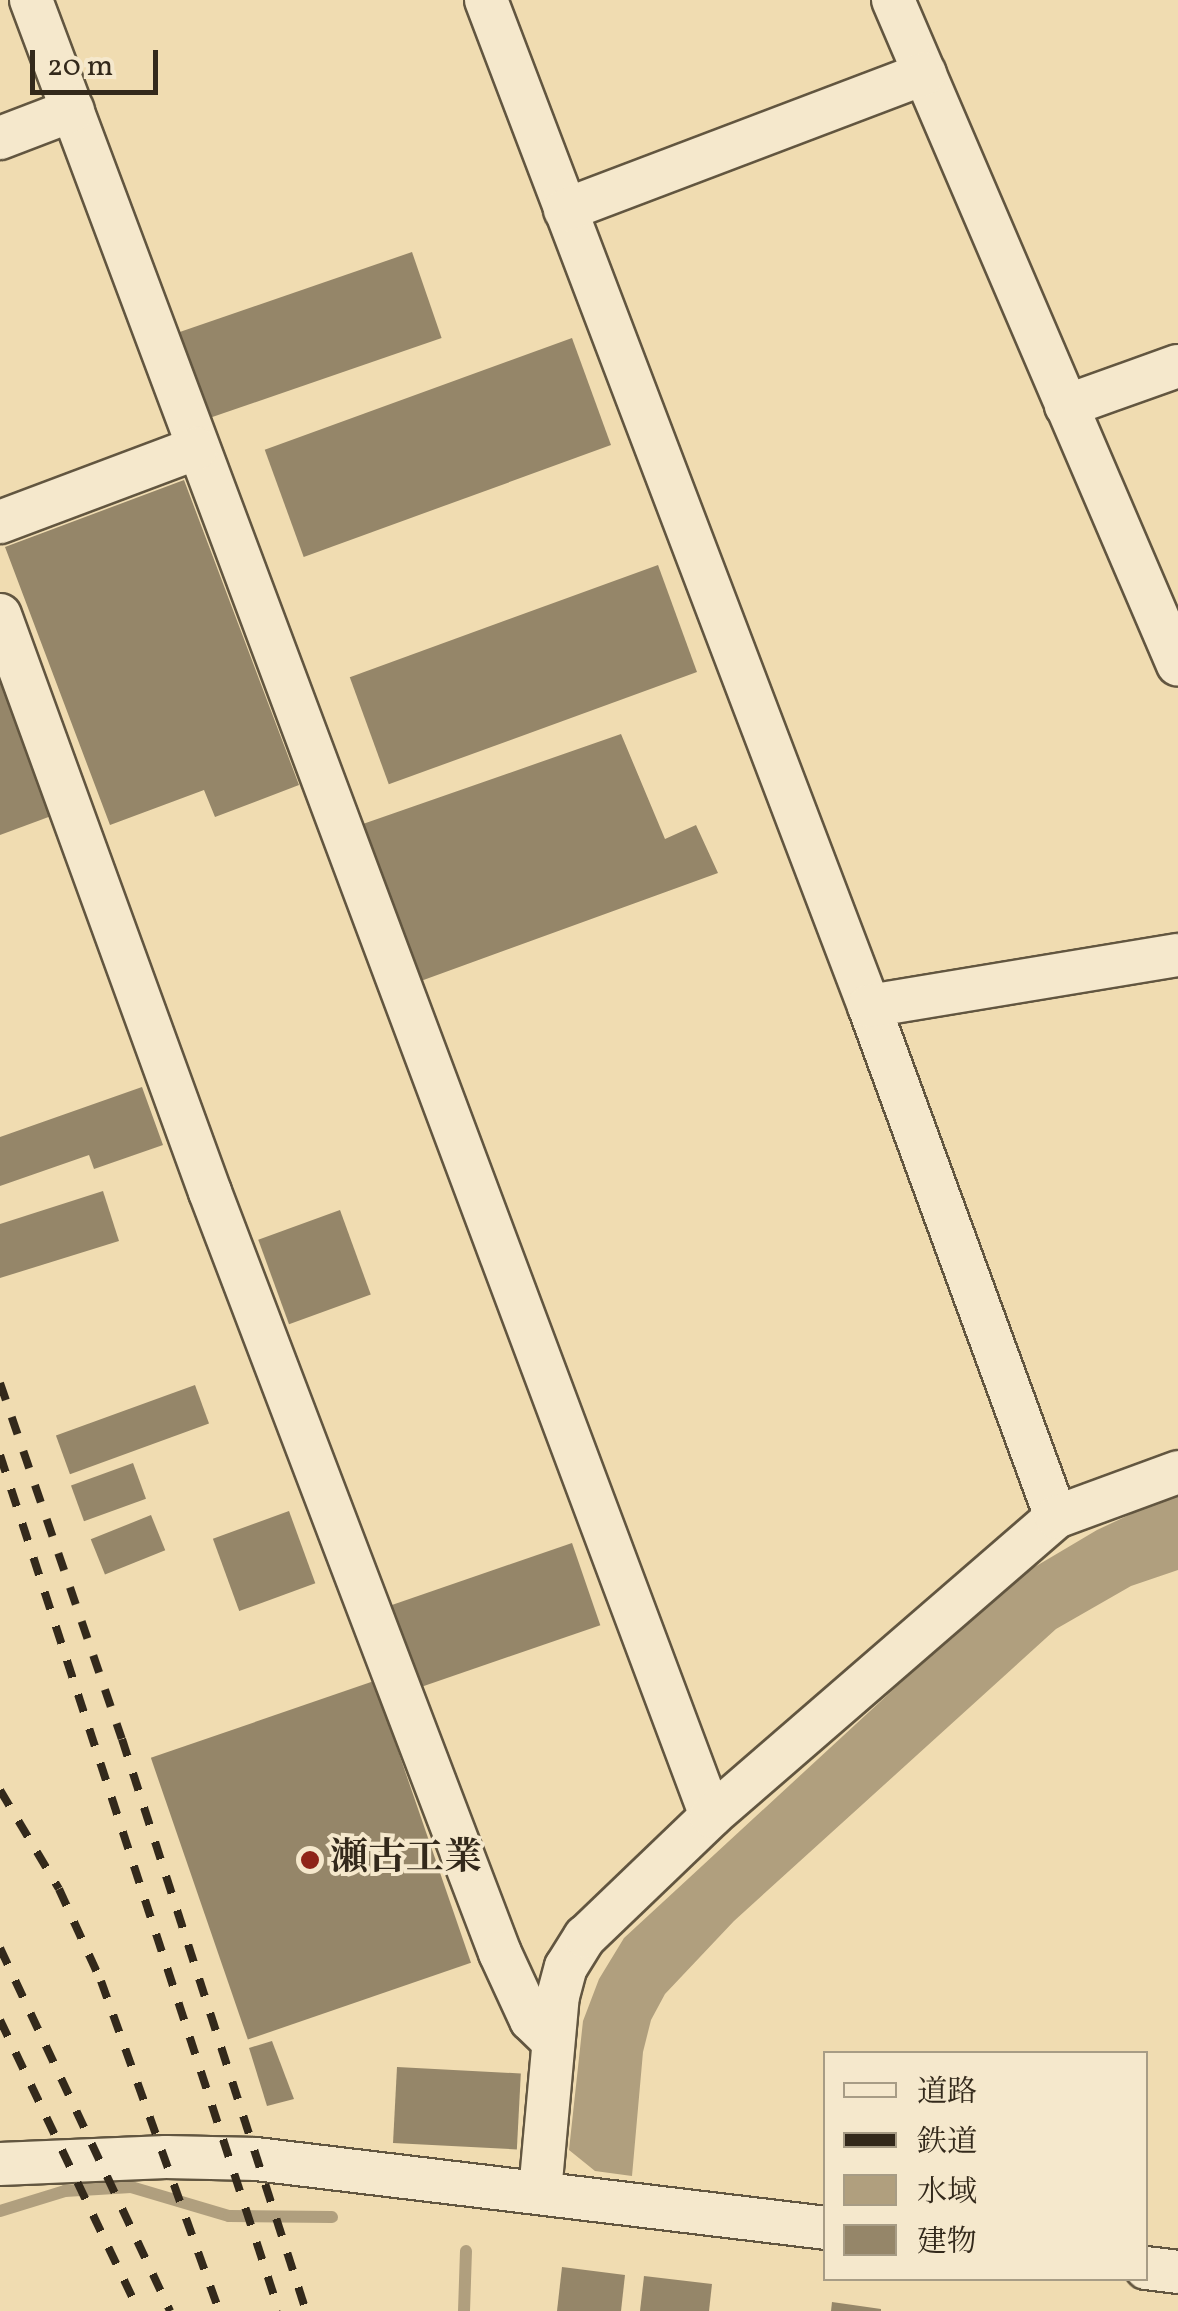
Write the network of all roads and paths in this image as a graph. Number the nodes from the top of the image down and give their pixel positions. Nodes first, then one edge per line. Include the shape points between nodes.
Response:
1 (31, 0) edge
2 (486, 0) edge
3 (893, 0) edge
4 (926, 73) junction
5 (73, 110) junction
6 (0, 138) edge
7 (565, 210) junction
8 (1178, 366) edge
9 (1066, 406) junction
10 (197, 448) junction
11 (0, 522) edge
12 (0, 615) edge
13 (1178, 665) edge
14 (1178, 955) edge
15 (869, 1006) junction
16 (1178, 1472) edge
17 (1056, 1517) junction
18 (711, 1816) junction
19 (552, 2040) junction
20 (0, 2164) edge
21 (540, 2192) junction
22 (823, 2228) edge
23 (1148, 2268) edge
24 (1178, 2272) edge

1 - 5 street
2 - 7 street
3 - 4 street
4 - 7 street
4 - 9 street
5 - 6 street
5 - 10 street
7 - 15 street
8 - 9 street
9 - 13 street
10 - 11 street
10 - 18 street
12 - 19 street via 210,1192 500,1953 531,2020
14 - 15 street
15 - 17 street
16 - 17 street
17 - 18 street
18 - 19 street via 586,1937 566,1966
19 - 21 street
20 - 21 street via 256,2159
21 - 22 street
23 - 24 street

